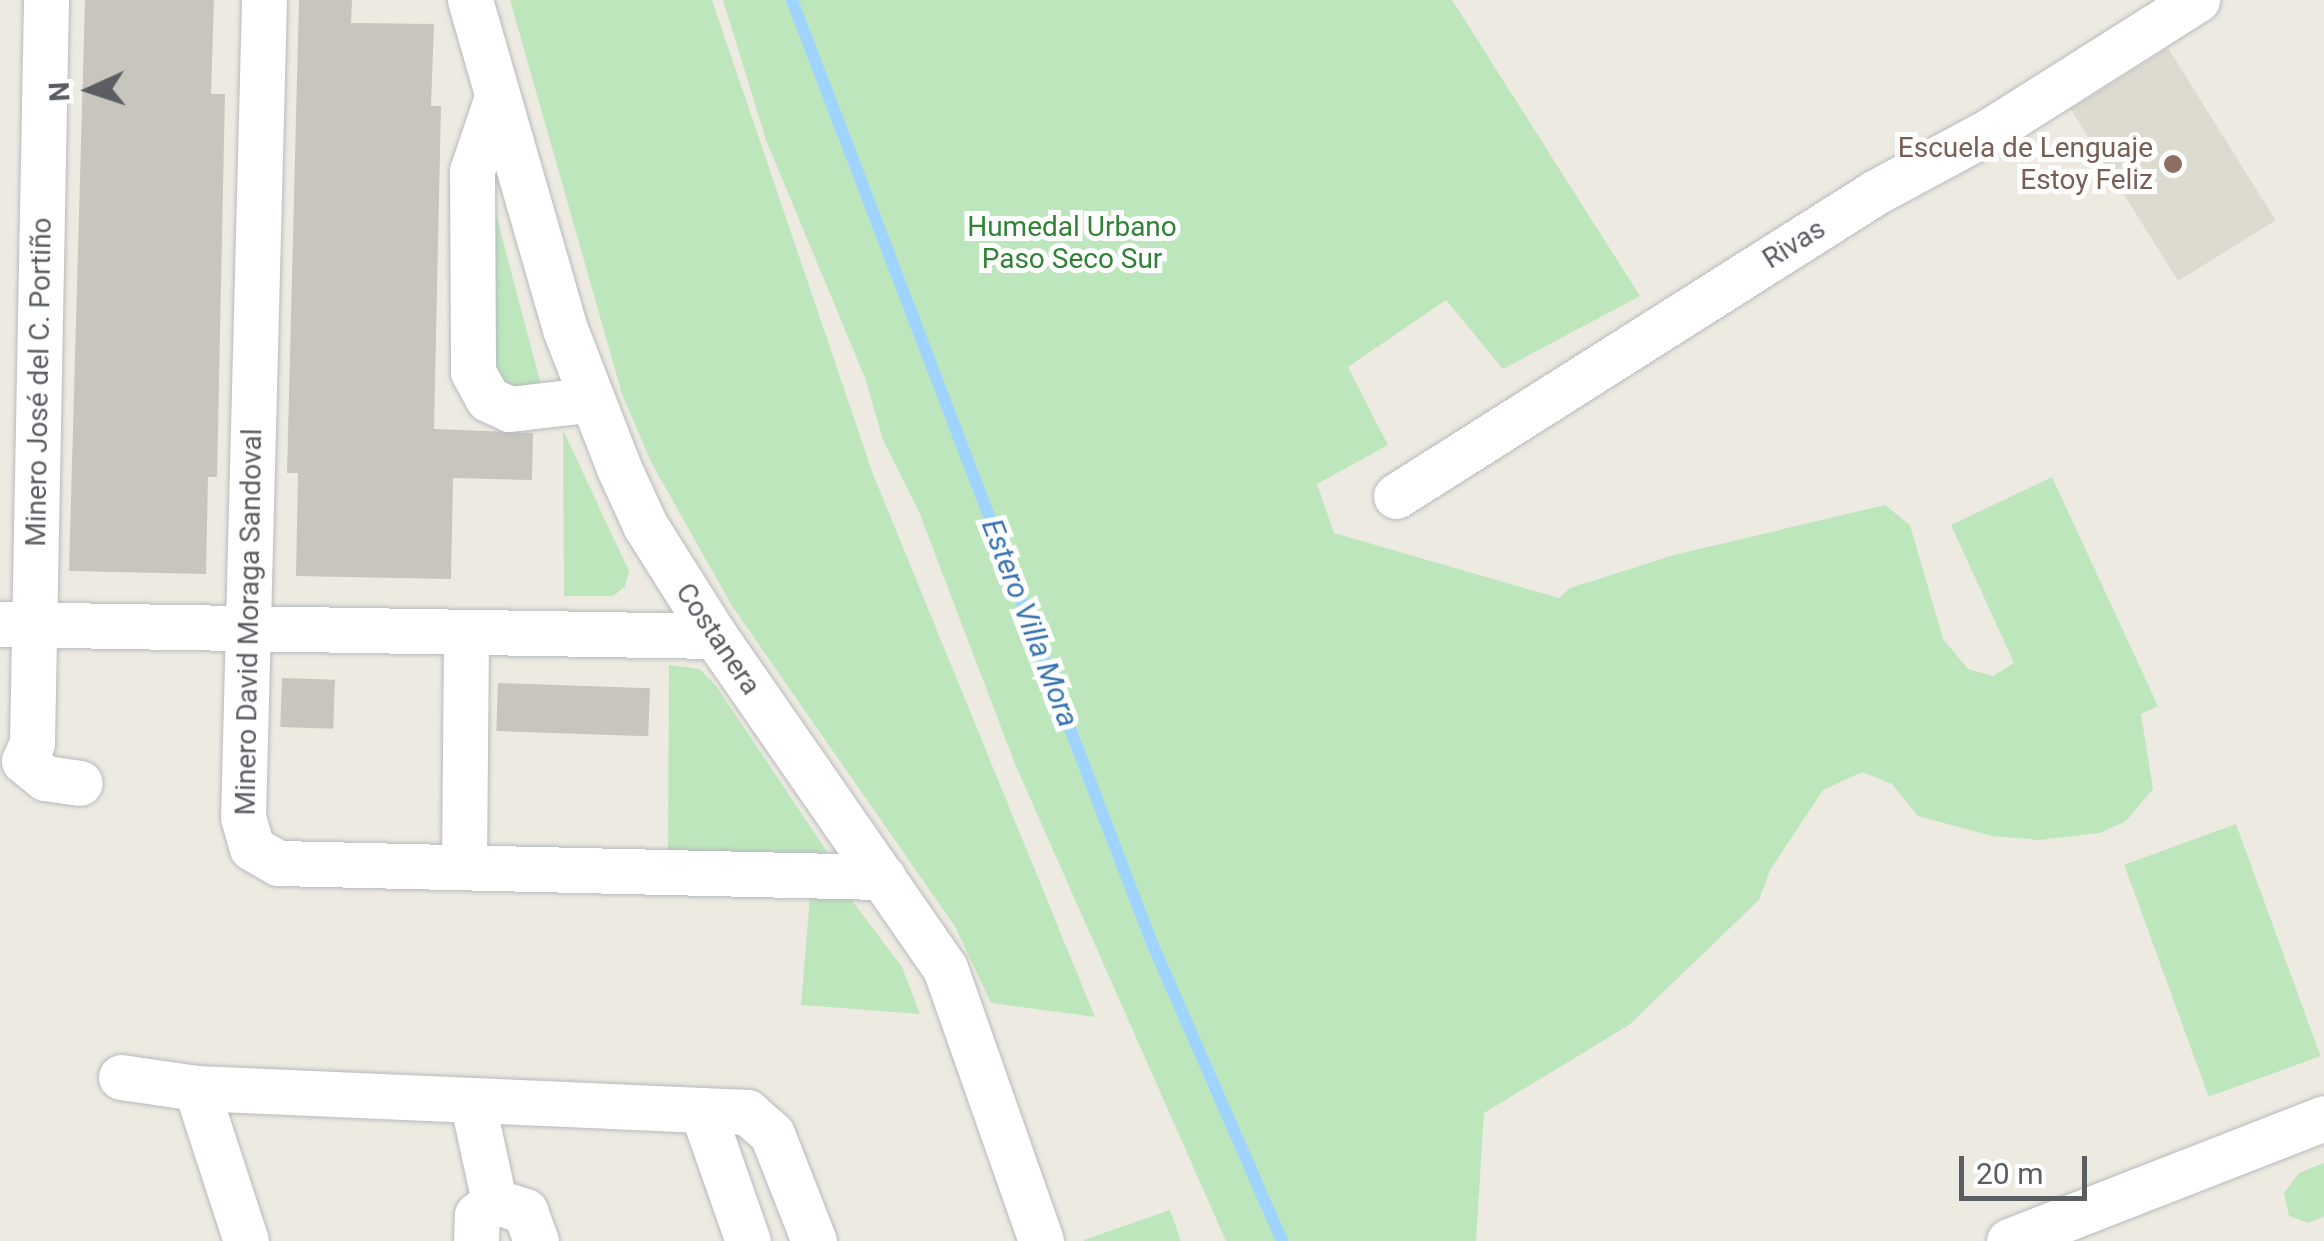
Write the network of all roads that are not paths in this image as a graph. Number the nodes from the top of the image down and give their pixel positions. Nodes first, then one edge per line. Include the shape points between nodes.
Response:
1 (46, 0) edge
2 (264, 0) edge
3 (470, 0) edge
4 (2197, 0) edge
5 (498, 97) junction
6 (588, 400) junction
7 (1396, 496) dead end
8 (17, 624) edge
9 (248, 628) junction
10 (466, 632) junction
11 (715, 636) junction
12 (12, 764) edge
13 (80, 783) dead end
14 (464, 868) junction
15 (882, 877) junction
16 (121, 1077) dead end
17 (196, 1088) junction
18 (472, 1100) junction
19 (702, 1110) junction
20 (2324, 1118) edge
21 (485, 1221) edge
22 (246, 1241) edge
23 (536, 1241) edge
24 (748, 1241) edge
25 (814, 1241) edge
26 (1041, 1241) edge
27 (2009, 1241) edge

1 - 8 street, Minero José del C. Portiño
2 - 9 street, Minero David Moraga Sandoval
3 - 5 street, Costanera
4 - 7 street, Rivas via 1991,130 1876,192
5 - 6 street, Costanera
5 - 6 street via 472,171 473,372 488,399 510,409
6 - 11 street, Costanera via 646,524
8 - 9 street
8 - 12 street, Minero José del C. Portiño via 32,743
9 - 10 street
9 - 14 street, Minero David Moraga Sandoval via 243,817 252,848 278,863
10 - 11 street
10 - 14 street
11 - 15 street, Costanera
12 - 13 street
14 - 15 street, Minero David Moraga Sandoval
15 - 26 street, Costanera via 952,986
16 - 17 street
17 - 18 street
17 - 22 street
18 - 19 street
18 - 21 street
19 - 24 street
19 - 25 street via 747,1112 766,1124
20 - 27 street
21 - 23 street via 526,1210

